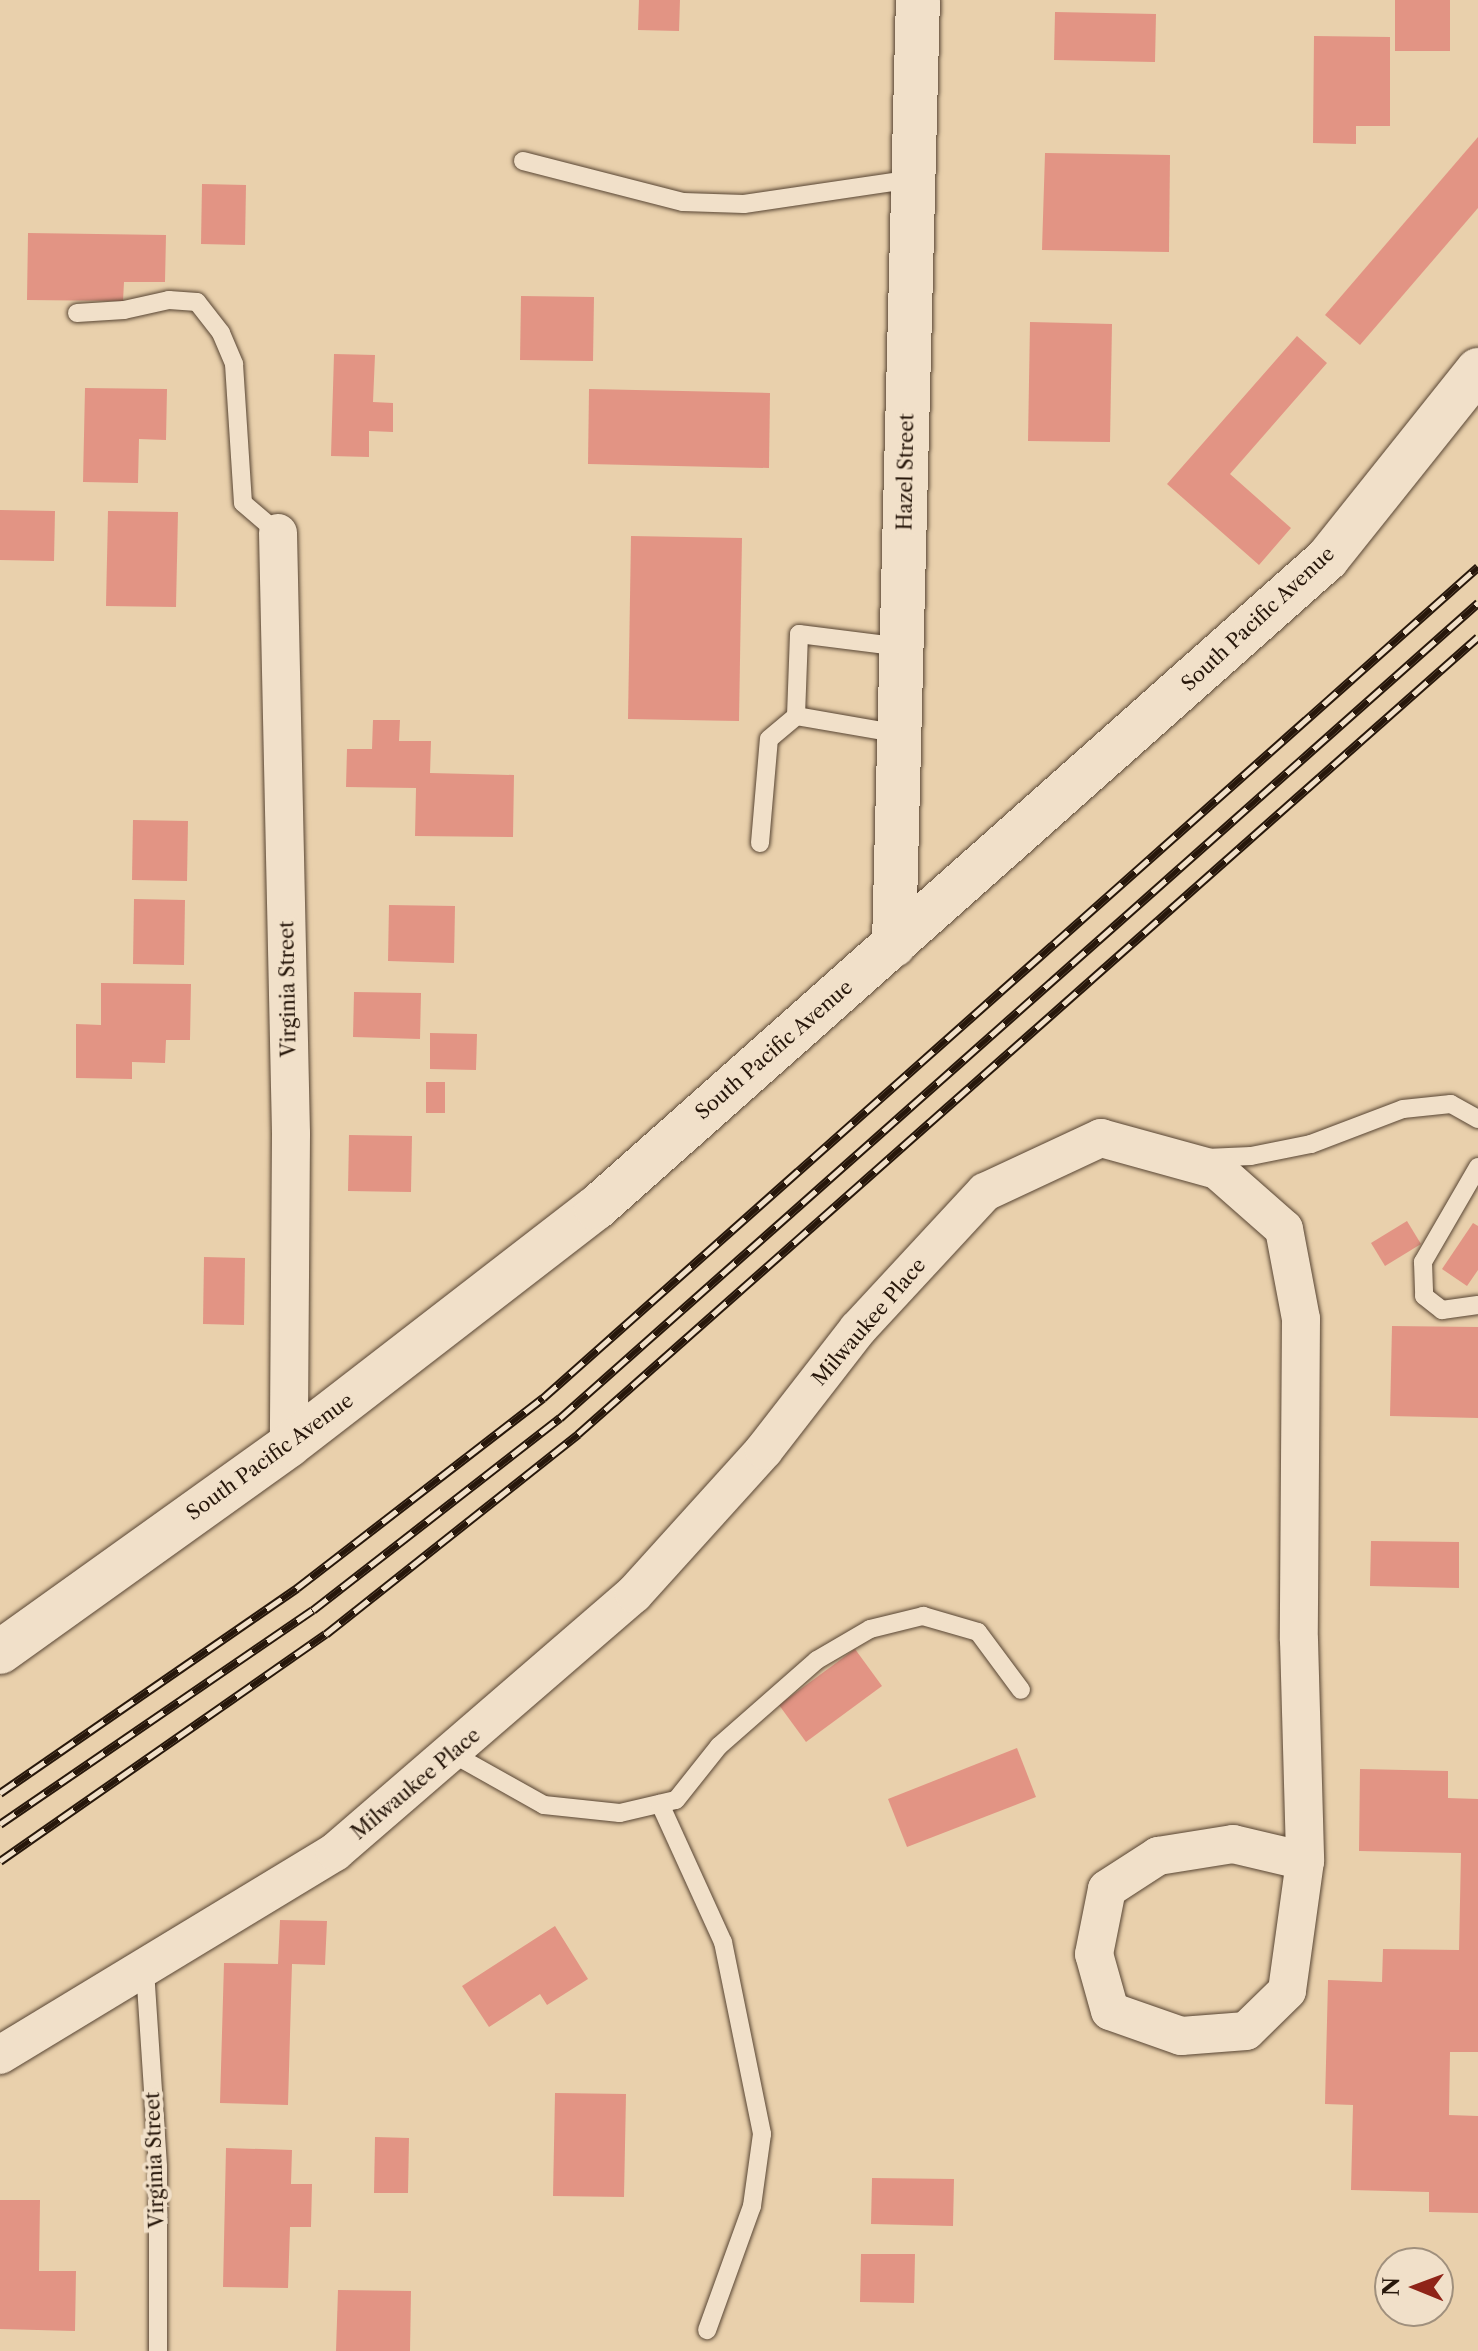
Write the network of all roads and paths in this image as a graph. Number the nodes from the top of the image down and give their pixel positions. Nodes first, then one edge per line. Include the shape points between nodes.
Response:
1 (918, 0) edge
2 (523, 161) dead end
3 (914, 179) junction
4 (77, 313) dead end
5 (1478, 370) edge
6 (278, 533) joint
7 (902, 647) junction
8 (796, 716) junction
9 (900, 734) junction
10 (760, 843) dead end
11 (894, 945) junction
12 (1478, 1119) edge
13 (1180, 1160) junction
14 (1478, 1167) edge
15 (1478, 1305) edge
16 (289, 1445) junction
17 (0, 1652) edge
18 (1021, 1690) dead end
19 (453, 1754) junction
20 (660, 1804) junction
21 (1305, 1861) junction
22 (145, 1970) junction
23 (0, 2055) edge
24 (707, 2330) dead end
25 (158, 2351) edge

1 - 3 street, Hazel Street
2 - 3 lane via 683,202 744,204
3 - 7 street, Hazel Street
4 - 6 lane via 169,300 197,302 221,333 234,364 243,503
5 - 11 street, South Pacific Avenue via 1327,559
6 - 16 street, Virginia Street via 291,1134
7 - 8 lane via 799,634
7 - 9 street, Hazel Street
8 - 9 lane
8 - 10 lane via 769,739
9 - 11 street, Hazel Street
11 - 16 street, South Pacific Avenue via 596,1208
12 - 13 lane via 1451,1104 1403,1109 1311,1144 1251,1156
13 - 19 street, Milwaukee Place via 1101,1138 985,1192 858,1329 764,1450 634,1594
13 - 21 street, Milwaukee Place via 1217,1170 1284,1229 1301,1319 1299,1640
14 - 15 lane via 1423,1262 1424,1296 1442,1310
16 - 17 street, South Pacific Avenue
18 - 20 lane via 978,1632 923,1616 870,1629 817,1660 719,1746 676,1800
19 - 20 lane via 544,1805 620,1813
19 - 22 street, Milwaukee Place via 335,1852
20 - 24 lane via 723,1942 762,2134 752,2206
21 - 21 street via 1287,1991 1246,2031 1181,2036 1110,2011 1094,1954 1107,1889 1158,1856 1233,1844
22 - 23 street, Milwaukee Place
22 - 25 lane, Virginia Street via 158,2167

